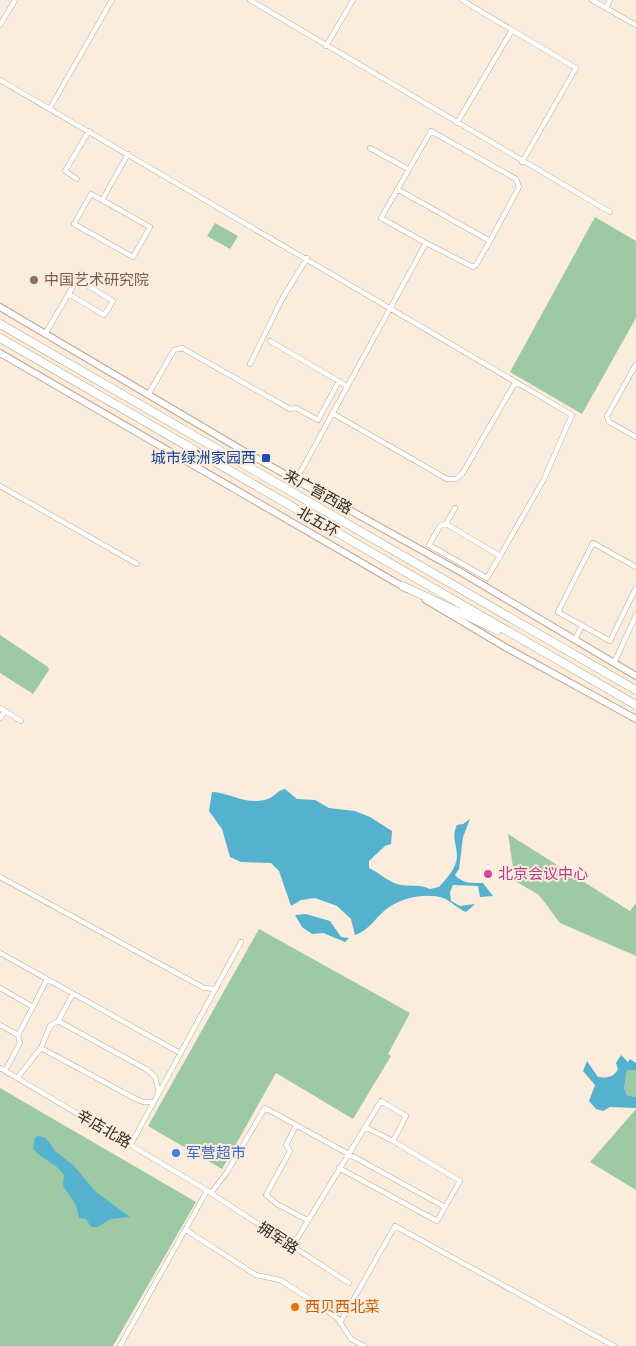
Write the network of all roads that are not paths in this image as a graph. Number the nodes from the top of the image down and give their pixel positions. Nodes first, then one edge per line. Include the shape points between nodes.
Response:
1 (15, 0) edge
2 (112, 0) edge
3 (250, 0) edge
4 (353, 0) edge
5 (462, 0) edge
6 (592, 0) edge
7 (610, 0) edge
8 (600, 2) edge
9 (606, 8) junction
10 (636, 25) edge
11 (0, 26) edge
12 (512, 30) junction
13 (326, 46) junction
14 (0, 80) edge
15 (50, 108) junction
16 (457, 123) junction
17 (89, 131) junction
18 (370, 148) dead end
19 (128, 154) junction
20 (522, 162) junction
21 (408, 169) junction
22 (78, 179) dead end
23 (397, 189) junction
24 (102, 200) junction
25 (610, 212) dead end
26 (490, 241) junction
27 (426, 243) junction
28 (307, 258) junction
29 (81, 273) dead end
30 (77, 280) junction
31 (69, 294) junction
32 (390, 307) junction
33 (0, 308) edge
34 (0, 324) edge
35 (45, 334) junction
36 (0, 338) edge
37 (270, 341) dead end
38 (0, 353) edge
39 (250, 364) dead end
40 (636, 364) edge
41 (339, 382) junction
42 (515, 383) junction
43 (347, 386) junction
44 (148, 394) junction
45 (332, 413) junction
46 (318, 420) junction
47 (326, 425) junction
48 (636, 437) edge
49 (296, 480) junction
50 (0, 486) edge
51 (455, 508) dead end
52 (446, 524) junction
53 (500, 556) junction
54 (454, 560) junction
55 (137, 564) dead end
56 (450, 566) junction
57 (636, 567) edge
58 (403, 586) junction
59 (636, 588) edge
60 (636, 615) edge
61 (582, 626) junction
62 (575, 640) junction
63 (533, 646) junction
64 (614, 663) junction
65 (636, 676) edge
66 (636, 690) edge
67 (636, 705) edge
68 (2, 709) edge
69 (0, 718) edge
70 (636, 720) edge
71 (21, 721) dead end
72 (0, 877) edge
73 (241, 942) dead end
74 (0, 953) edge
75 (47, 979) junction
76 (0, 988) edge
77 (216, 989) junction
78 (73, 994) junction
79 (33, 1006) junction
80 (58, 1021) junction
81 (0, 1025) edge
82 (18, 1036) junction
83 (41, 1048) junction
84 (180, 1053) junction
85 (2, 1070) edge
86 (18, 1078) junction
87 (159, 1093) junction
88 (154, 1102) junction
89 (296, 1126) junction
90 (365, 1127) junction
91 (393, 1140) junction
92 (131, 1144) junction
93 (348, 1153) junction
94 (339, 1168) junction
95 (209, 1192) junction
96 (445, 1207) junction
97 (307, 1220) junction
98 (186, 1230) junction
99 (292, 1247) junction
100 (349, 1283) dead end
101 (340, 1323) junction
102 (120, 1346) edge
103 (364, 1346) edge
104 (614, 1346) edge

1 - 11 street
2 - 15 street
3 - 13 street
4 - 13 street
5 - 12 street
6 - 8 street
7 - 9 street
8 - 9 street
9 - 10 street
12 - 16 street
12 - 20 street via 576,68
13 - 16 street
14 - 15 street
15 - 17 street
16 - 20 street
17 - 19 street
17 - 22 street via 65,172
18 - 21 street
19 - 24 street
19 - 28 street
20 - 25 street
21 - 23 street
21 - 26 street via 431,131 516,179 519,187
23 - 26 street
23 - 27 street via 381,218
24 - 24 street via 91,194 74,224 133,257 150,227
26 - 27 street via 473,267
27 - 32 street
28 - 32 street
28 - 39 street via 282,299
29 - 30 street
30 - 31 street
30 - 31 street via 113,300 104,315
31 - 35 street
32 - 42 street
32 - 43 street
33 - 35 street, 来广营西路
34 - 66 highway, 北五环
35 - 44 street, 来广营西路
36 - 63 highway, 北五环
37 - 41 street
38 - 58 street
40 - 48 street via 607,416 609,422
41 - 43 street
41 - 46 street
42 - 45 street via 456,479 447,479
42 - 53 street via 572,415 544,479
43 - 45 street
44 - 46 street via 174,350 182,348 290,409 296,408
44 - 49 street, 来广营西路
45 - 47 street
46 - 47 street
47 - 49 street
49 - 56 street, 来广营西路
50 - 55 street
51 - 52 street
52 - 53 street
52 - 54 street via 440,526 429,545
53 - 54 street via 487,578
54 - 56 street
56 - 62 street, 来广营西路
57 - 61 street via 592,543 558,612
58 - 63 highway
58 - 70 street
59 - 61 street via 610,641
60 - 64 street
61 - 62 street
62 - 64 street, 来广营西路
63 - 67 highway, 北五环
64 - 65 street, 来广营西路
68 - 69 street
68 - 71 street
72 - 77 street via 204,988
73 - 77 street
74 - 75 street
75 - 78 street
75 - 79 street
76 - 79 street
77 - 84 street
78 - 80 street
78 - 84 street
79 - 82 street
80 - 83 street via 50,1026
80 - 87 street via 146,1069 155,1077
81 - 82 street
82 - 85 street via 20,1043
83 - 86 street
83 - 88 street via 132,1097
84 - 87 street
85 - 86 street, 辛店北路
86 - 92 street, 辛店北路
87 - 88 street
88 - 92 street
89 - 93 street
89 - 95 street via 265,1108 227,1172
89 - 97 street via 286,1145 290,1151 266,1195
90 - 91 street
90 - 91 street via 380,1101 385,1102 406,1116
90 - 93 street
91 - 96 street via 460,1181
92 - 95 street, 辛店北路
93 - 94 street
93 - 96 street
94 - 96 street via 437,1221
94 - 97 street
95 - 98 street
95 - 99 street, 拥军路
97 - 99 street
98 - 101 street via 256,1275 280,1280 324,1308
98 - 102 street
99 - 100 street, 拥军路
101 - 103 street via 351,1339
101 - 104 street via 395,1226

